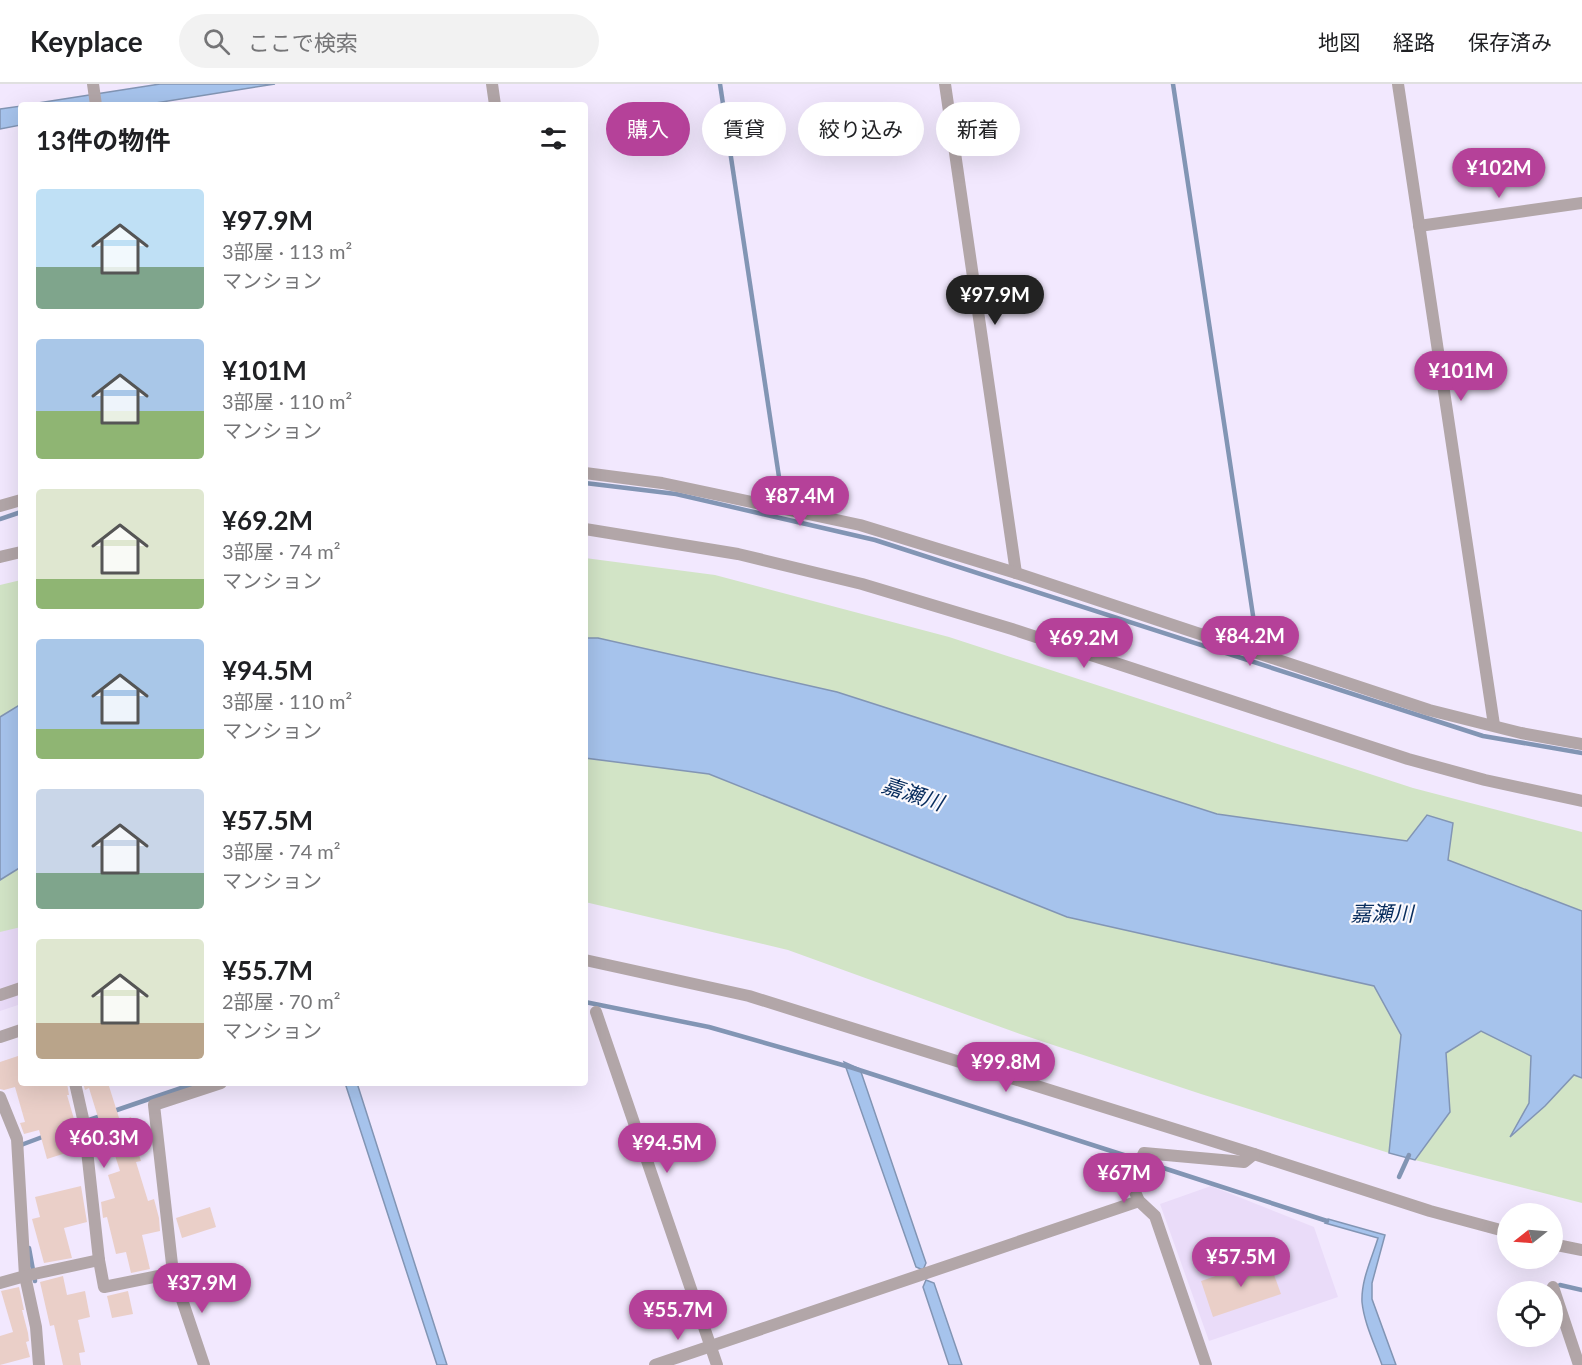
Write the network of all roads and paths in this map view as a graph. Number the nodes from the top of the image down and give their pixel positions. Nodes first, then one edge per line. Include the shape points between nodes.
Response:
1 (492, 84) edge
2 (945, 84) edge
3 (1398, 84) edge
4 (94, 86) edge
5 (96, 102) edge
6 (495, 102) edge
7 (1582, 203) edge
8 (1419, 226) junction
9 (588, 473) edge
10 (18, 501) edge
11 (0, 506) edge
12 (588, 529) edge
13 (18, 553) edge
14 (0, 557) edge
15 (1016, 573) junction
16 (1494, 725) junction
17 (1582, 744) edge
18 (1582, 801) edge
19 (588, 961) edge
20 (18, 989) edge
21 (0, 995) edge
22 (596, 1012) dead end
23 (18, 1031) edge
24 (0, 1037) edge
25 (76, 1086) edge
26 (212, 1086) edge
27 (0, 1097) edge
28 (1254, 1154) junction
29 (1139, 1201) junction
30 (1497, 1229) edge
31 (1563, 1246) edge
32 (1582, 1250) edge
33 (99, 1260) junction
34 (173, 1273) junction
35 (25, 1276) junction
36 (0, 1283) edge
37 (1563, 1317) edge
38 (710, 1346) junction
39 (39, 1365) edge
40 (204, 1365) edge
41 (655, 1365) edge
42 (717, 1365) edge
43 (1206, 1365) edge
44 (1579, 1365) edge

1 - 6 street
2 - 15 street
3 - 8 street
4 - 5 street
7 - 8 street
8 - 16 street
9 - 15 street via 662,483 860,525
10 - 11 street
12 - 18 street via 738,554 862,584 1408,759
13 - 14 street
15 - 16 street via 1429,710
16 - 17 street via 1521,734
19 - 28 street via 749,996
20 - 21 street
22 - 38 street
23 - 24 street
25 - 33 street via 84,1123
26 - 34 street via 154,1105
27 - 35 street via 17,1139
28 - 29 street via 1244,1162 1144,1153 1130,1181
28 - 30 street
29 - 38 street
29 - 43 street via 1155,1216
31 - 32 street
33 - 34 street via 104,1287
33 - 35 street
34 - 40 street
35 - 36 street
35 - 39 street
37 - 44 street
38 - 41 street
38 - 42 street

